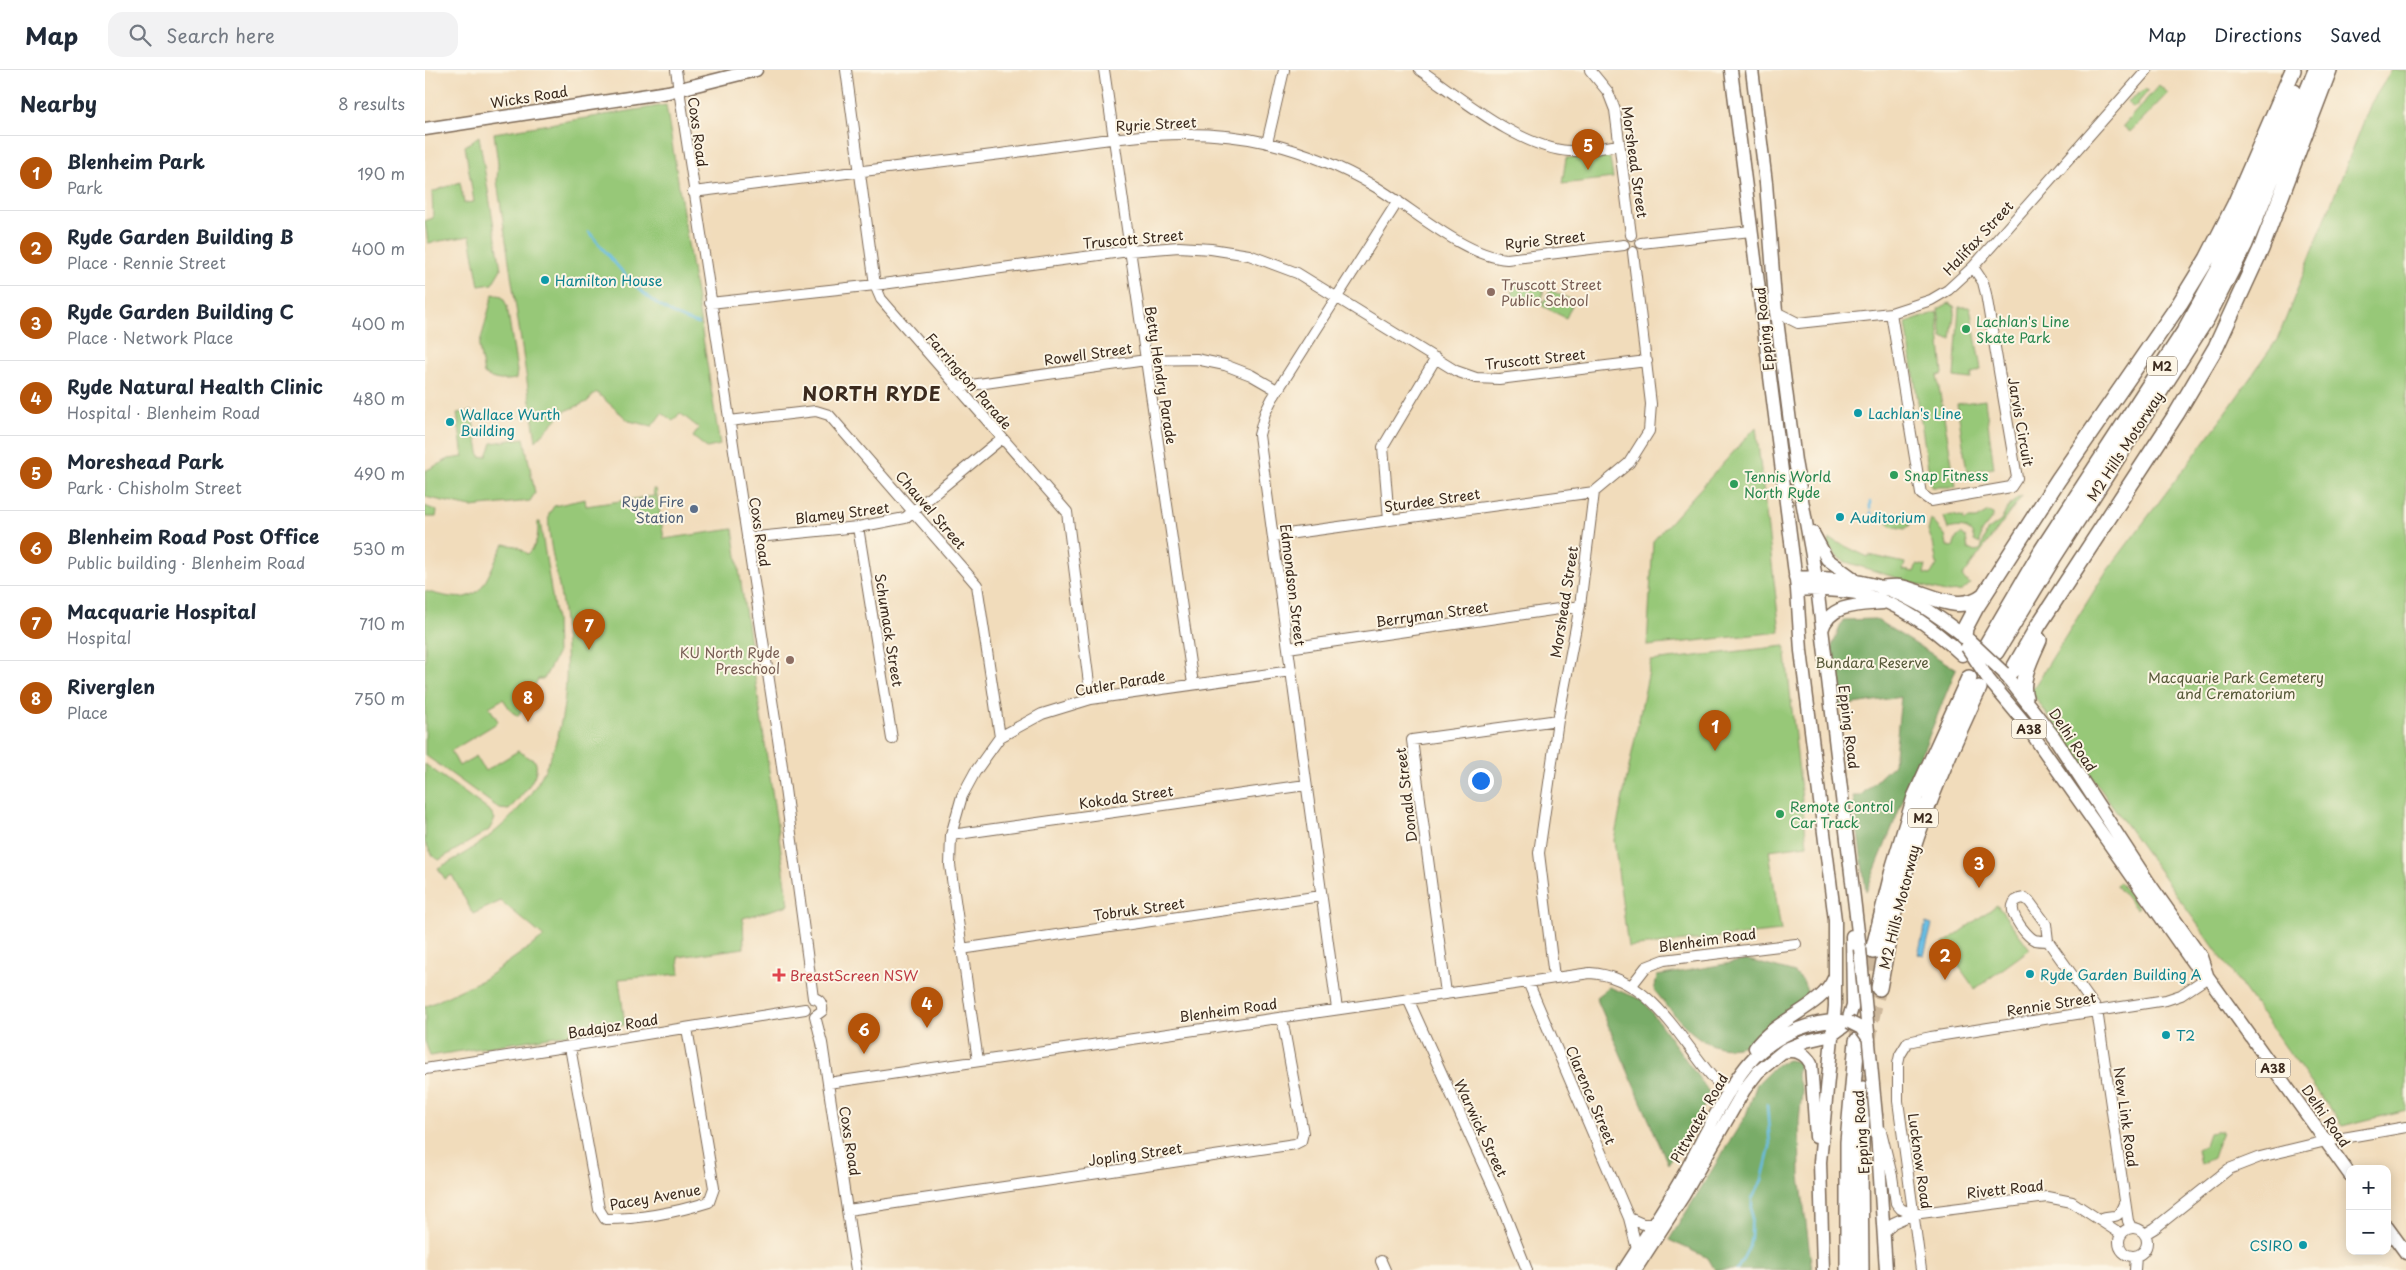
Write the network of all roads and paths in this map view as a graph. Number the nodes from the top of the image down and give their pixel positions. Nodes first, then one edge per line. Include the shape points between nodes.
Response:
1 (676, 70) edge
2 (756, 70) edge
3 (846, 70) edge
4 (1104, 70) edge
5 (1283, 70) edge
6 (1421, 70) edge
7 (1590, 70) edge
8 (1731, 70) edge
9 (1752, 70) edge
10 (2147, 70) edge
11 (2293, 70) edge
12 (2303, 70) edge
13 (2316, 70) edge
14 (2329, 70) edge
15 (679, 89) junction
16 (425, 129) edge
17 (1114, 140) junction
18 (1267, 143) junction
19 (1619, 145) junction
20 (859, 172) junction
21 (693, 192) junction
22 (1398, 201) junction
23 (1751, 231) junction
24 (1631, 235) junction
25 (1641, 243) junction
26 (1624, 245) junction
27 (1129, 251) junction
28 (1633, 252) junction
29 (1973, 266) junction
30 (875, 285) junction
31 (1337, 296) junction
32 (711, 303) junction
33 (1776, 312) junction
34 (1891, 313) junction
35 (1436, 358) junction
36 (1146, 360) junction
37 (1647, 361) junction
38 (957, 387) junction
39 (1277, 390) junction
40 (729, 420) junction
41 (1001, 439) junction
42 (1593, 492) junction
43 (915, 513) junction
44 (1389, 520) junction
45 (1805, 520) junction
46 (858, 527) junction
47 (1273, 536) junction
48 (747, 538) junction
49 (2071, 577) junction
50 (1859, 581) junction
51 (1796, 583) junction
52 (1817, 584) junction
53 (1985, 594) junction
54 (1885, 595) junction
55 (1579, 606) junction
56 (1822, 630) junction
57 (1966, 645) junction
58 (1288, 648) junction
59 (1291, 671) junction
60 (1992, 680) junction
61 (1193, 684) junction
62 (2025, 697) junction
63 (1091, 699) junction
64 (1558, 720) junction
65 (1000, 737) junction
66 (892, 738) dead end
67 (1306, 785) junction
68 (951, 835) junction
69 (1851, 888) junction
70 (1321, 896) junction
71 (2048, 941) dead end
72 (1796, 944) dead end
73 (961, 949) junction
74 (1866, 950) junction
75 (1836, 971) junction
76 (1555, 977) junction
77 (2207, 977) junction
78 (1528, 982) junction
79 (1632, 985) junction
80 (1879, 988) tunnel mouth
81 (1446, 993) junction
82 (813, 998) junction
83 (1408, 999) junction
84 (1337, 1008) junction
85 (805, 1009) junction
86 (2097, 1010) junction
87 (815, 1016) junction
88 (1282, 1018) junction
89 (1844, 1023) junction
90 (687, 1028) junction
91 (1832, 1035) junction
92 (1863, 1040) junction
93 (570, 1047) junction
94 (1779, 1053) junction
95 (1900, 1055) joint
96 (978, 1061) junction
97 (1748, 1065) junction
98 (425, 1069) edge
99 (827, 1083) junction
100 (1863, 1090) tunnel mouth
101 (1735, 1094) junction
102 (1876, 1116) junction
103 (2406, 1127) edge
104 (2326, 1141) junction
105 (1820, 1162) junction
106 (2346, 1169) edge
107 (2125, 1201) junction
108 (848, 1210) junction
109 (1913, 1214) junction
110 (1629, 1218) junction
111 (2099, 1219) junction
112 (1652, 1224) junction
113 (2131, 1227) junction
114 (2391, 1232) edge
115 (1884, 1233) junction
116 (2121, 1234) junction
117 (2145, 1234) junction
118 (1637, 1249) junction
119 (2406, 1253) edge
120 (2136, 1256) junction
121 (856, 1270) edge
122 (1527, 1270) edge
123 (1624, 1270) edge
124 (1635, 1270) edge
125 (1823, 1270) edge
126 (1848, 1270) edge
127 (1861, 1270) edge
128 (1887, 1270) edge
129 (1921, 1270) edge
130 (2135, 1270) edge

1 - 15 street, Coxs Road
2 - 15 main road, Wicks Road
3 - 20 street, Farrington Parade
4 - 17 street, Betty Hendry Parade
5 - 18 street
6 - 19 street via 1518,136 1544,146 1569,151
7 - 19 street, Morshead Street via 1612,101
8 - 23 main road, Epping Road
9 - 33 main road, Epping Road via 1766,183
10 - 29 street, Halifax Street
11 - 53 highway via 2235,204 2207,259
12 - 13 highway, M2 Hills Motorway / M2 via 2255,192 2219,269 2184,332 2042,550 1992,648 2048,566 2215,303 2252,227
14 - 49 highway via 2261,249 2216,347
15 - 16 main road, Wicks Road
15 - 21 street, Coxs Road
17 - 18 street, Ryrie Street via 1187,134
17 - 20 street, Ryrie Street
17 - 27 street, Betty Hendry Parade
18 - 22 street, Ryrie Street via 1345,172
19 - 24 street, Morshead Street
20 - 21 street, Ryrie Street
20 - 30 street, Farrington Parade
21 - 32 street, Coxs Road
22 - 26 street, Ryrie Street via 1474,250 1495,258
22 - 31 street, Edmondson Street
23 - 25 street
23 - 51 main road, Epping Road
24 - 25 street
24 - 26 street
25 - 28 street
26 - 28 street
27 - 30 street, Truscott Street
27 - 31 street, Truscott Street via 1179,247 1249,255 1297,273
27 - 36 street, Betty Hendry Parade
28 - 37 street
29 - 34 street, Halifax Street via 1948,290 1931,300
29 - 34 street, Jarvis Circuit via 1986,294 2017,472 2011,487 1931,501 1921,494
30 - 32 street, Truscott Street
30 - 38 street, Farrington Parade via 881,299
31 - 35 street, Truscott Street
31 - 39 street, Edmondson Street
32 - 40 street, Coxs Road
33 - 34 street, Halifax Street via 1798,322
33 - 45 main road, Epping Road
35 - 37 street, Truscott Street via 1463,374 1487,380
35 - 44 street via 1383,447
36 - 38 street, Rowell Street
36 - 39 street, Rowell Street via 1196,359 1225,365
36 - 61 street, Betty Hendry Parade
37 - 42 street via 1651,404 1649,430 1629,463
38 - 41 street, Farrington Parade
39 - 47 street, Edmondson Street via 1265,413 1259,435
40 - 43 street, Chauvel Street via 822,412 836,421
40 - 48 street, Coxs Road
41 - 43 street, Blamey Street
41 - 63 street, Farrington Parade via 1067,512
42 - 44 street, Sturdee Street
42 - 55 street, Morshead Street
43 - 46 street, Blamey Street
43 - 65 street, Chauvel Street via 977,584
44 - 47 street, Sturdee Street
45 - 50 main road via 1827,559
45 - 52 main road, Epping Road
46 - 48 street, Blamey Street
46 - 66 street, Schumack Street
47 - 58 street, Edmondson Street
48 - 82 street, Coxs Road
49 - 60 highway via 2014,668
49 - 62 highway via 2035,649 2024,680
50 - 52 main road
50 - 54 main road
51 - 52 main road
51 - 75 main road, Epping Road via 1801,651 1835,920
52 - 54 main road via 1858,594
52 - 56 main road, Epping Road
53 - 54 highway via 1973,602 1960,604 1933,599 1901,587
53 - 57 highway via 1970,619
54 - 56 main road via 1845,608 1828,618
54 - 57 main road via 1920,622
54 - 57 main road via 1919,605
55 - 58 street, Berryman Street
55 - 64 street, Morshead Street
56 - 69 main road, Epping Road
57 - 60 main road, bridge
58 - 59 street, Edmondson Street
59 - 61 street, Cutler Parade
59 - 67 street, Edmondson Street
60 - 62 main road, Delhi Road / A38
60 - 74 highway, M2 Hills Motorway / M2 via 1915,798
60 - 77 main road, Delhi Road / A38 via 2193,963
60 - 80 highway, M2 Hills Motorway / M2 via 1954,740 1918,832 1891,925
61 - 63 street, Cutler Parade
62 - 77 main road, Delhi Road / A38 via 2201,956
63 - 65 street, Cutler Parade via 1042,714
64 - 76 street, Morshead Street via 1539,853
64 - 81 street, Donald Street via 1412,740
65 - 68 street, Cutler Parade via 962,796
67 - 68 street, Kokoda Street
67 - 70 street, Edmondson Street
68 - 73 street, Cutler Parade via 950,865
69 - 74 main road, Epping Road
69 - 89 main road via 1853,1006
70 - 73 street, Tobruk Street
70 - 84 street, Edmondson Street
71 - 86 street
72 - 79 street, Blenheim Road via 1664,960 1646,967
73 - 96 street, Cutler Parade
74 - 92 main road, Epping Road, bridge
75 - 89 main road, Epping Road
75 - 97 main road via 1827,992 1768,1034 1752,1053
76 - 78 street, Blenheim Road
76 - 79 street, Blenheim Road via 1594,973 1613,976
77 - 86 street, Rennie Street via 2174,998
77 - 104 main road, Delhi Road / A38
78 - 81 street, Blenheim Road
78 - 110 street, Clarence Street
79 - 101 street, Blenheim Road via 1649,998 1713,1078
81 - 83 street, Blenheim Road
82 - 85 street via 806,1002
82 - 87 street via 822,1005 822,1011
83 - 84 street, Blenheim Road
83 - 122 street, Warwick Street via 1500,1202
84 - 88 street, Blenheim Road
85 - 87 street
85 - 90 street, Badajoz Road
86 - 95 street, Rennie Street via 1914,1040 1908,1042
86 - 107 street, New Link Road
87 - 99 street, Coxs Road
88 - 96 street, Blenheim Road
88 - 108 street, Jopling Street via 1303,1133 1301,1141 1295,1144
89 - 91 main road, Epping Road
89 - 92 main road, bridge via 1861,1028
89 - 97 main road, Pittwater Road via 1804,1026 1760,1051
90 - 93 street, Badajoz Road
90 - 93 street, Pacey Avenue via 714,1188 709,1202 639,1216 605,1219 599,1209
91 - 94 main road, Pittwater Road via 1799,1043
91 - 105 main road, Epping Road
92 - 102 main road, Epping Road, bridge
92 - 126 highway via 1847,1151
93 - 98 street, Badajoz Road
94 - 101 main road, Pittwater Road
94 - 105 main road via 1797,1051 1811,1064
95 - 109 street, Lucknow Road via 1898,1102
96 - 99 street, Blenheim Road
97 - 101 main road, Pittwater Road
99 - 108 street, Coxs Road
100 - 127 highway
101 - 112 main road, Pittwater Road
101 - 124 main road, Pittwater Road via 1683,1196
102 - 109 street via 1896,1203
102 - 115 main road, Epping Road
103 - 104 street
104 - 106 main road, Delhi Road / A38
104 - 117 street via 2261,1157 2229,1169
105 - 125 main road, Epping Road
107 - 111 street via 2115,1218
107 - 113 street, New Link Road
108 - 121 street, Coxs Road
109 - 111 street, Rivett Road via 2047,1197 2072,1202
109 - 115 street, Rivett Road via 1893,1223
109 - 129 street, Lucknow Road
110 - 112 street
110 - 118 street, Clarence Street
111 - 116 street, Rivett Road
112 - 118 main road, Pittwater Road
113 - 116 street
113 - 117 street
114 - 119 main road
115 - 128 main road, Epping Road
116 - 120 street via 2118,1242 2122,1252
117 - 120 street via 2146,1247
118 - 123 main road, Pittwater Road
120 - 130 street

